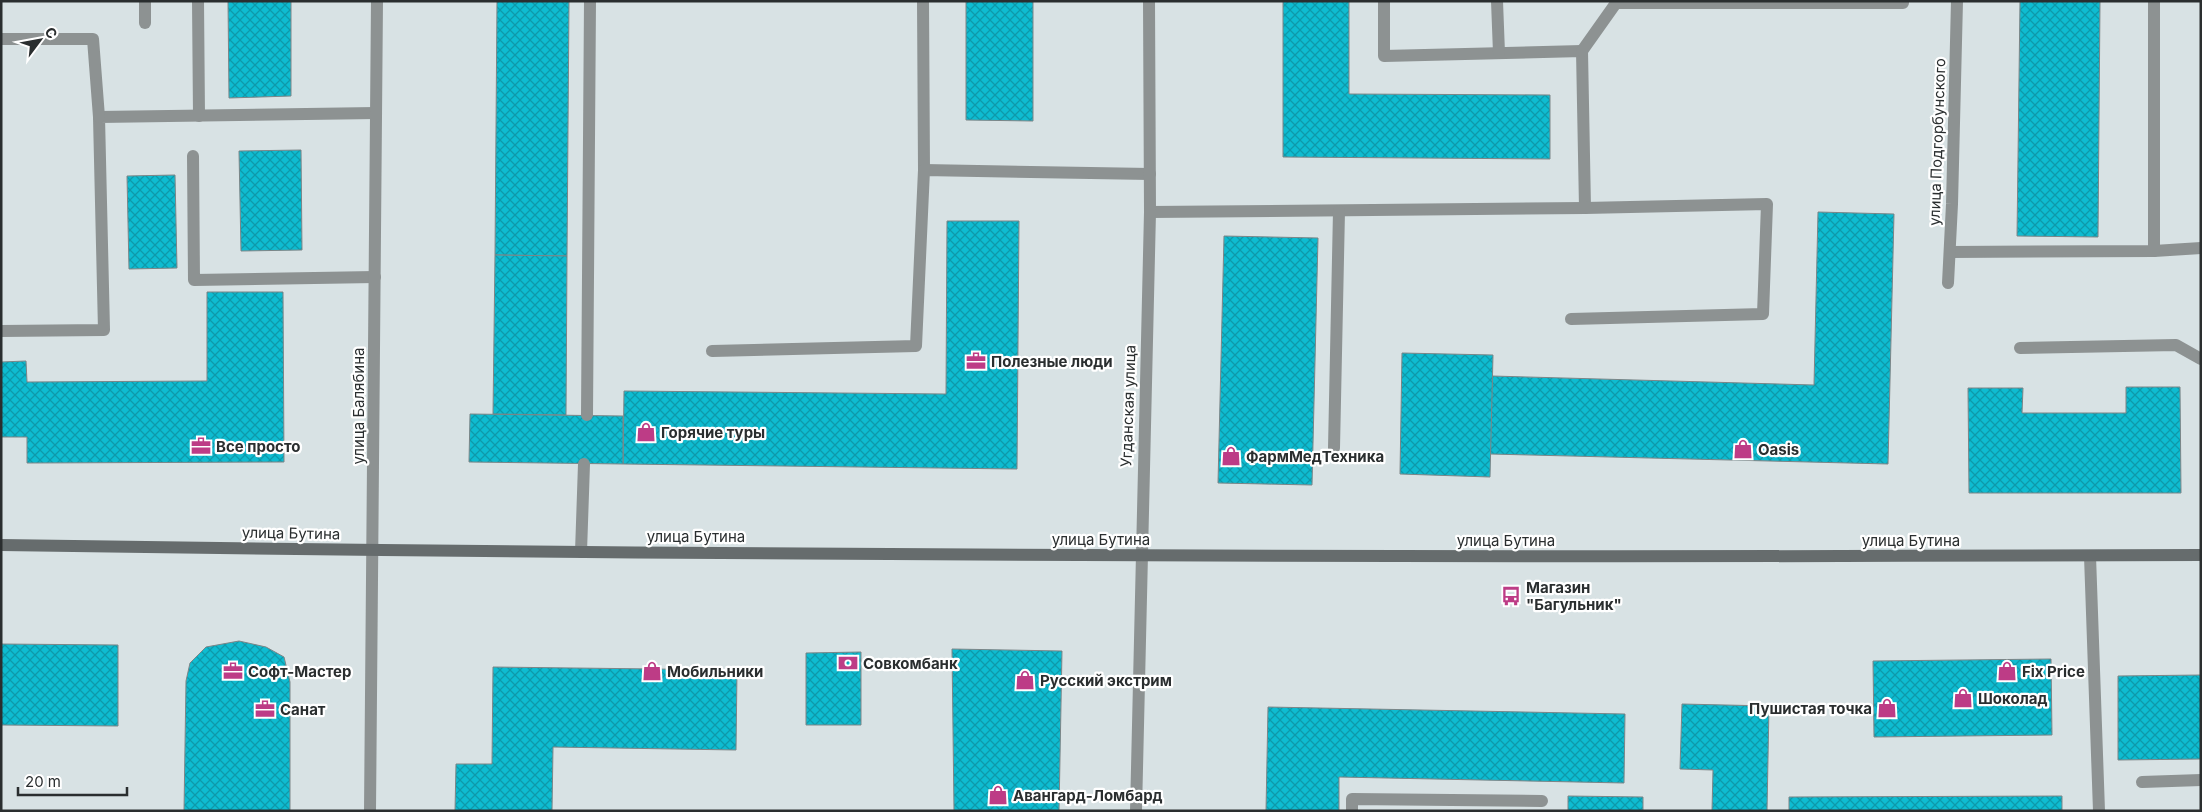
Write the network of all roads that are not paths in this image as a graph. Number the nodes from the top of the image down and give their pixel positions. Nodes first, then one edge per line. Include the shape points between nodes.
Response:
1 (145, 1) edge
2 (198, 1) edge
3 (377, 1) edge
4 (590, 1) edge
5 (923, 1) edge
6 (1149, 1) edge
7 (1384, 1) edge
8 (1497, 1) edge
9 (1903, 1) edge
10 (1957, 1) edge
11 (2154, 1) edge
12 (1651, 2) edge
13 (145, 23) dead end
14 (1, 39) edge
15 (1582, 51) junction
16 (1499, 53) junction
17 (376, 113) junction
18 (199, 116) junction
19 (99, 117) junction
20 (193, 156) dead end
21 (924, 170) junction
22 (1150, 174) junction
23 (1585, 208) junction
24 (1339, 211) junction
25 (1150, 212) junction
26 (2201, 248) edge
27 (2154, 251) junction
28 (1950, 252) junction
29 (375, 277) junction
30 (1948, 283) dead end
31 (1571, 320) dead end
32 (1, 331) edge
33 (2020, 348) dead end
34 (712, 351) dead end
35 (2201, 360) edge
36 (587, 415) dead end
37 (1334, 448) dead end
38 (584, 464) dead end
39 (1, 546) edge
40 (371, 551) junction
41 (581, 552) junction
42 (1140, 555) junction
43 (2201, 555) edge
44 (2090, 556) junction
45 (2201, 780) edge
46 (2142, 782) dead end
47 (1542, 801) dead end
48 (370, 811) edge
49 (1136, 811) edge
50 (1352, 811) edge
51 (2099, 811) edge

1 - 13 street
2 - 18 street
3 - 17 street, улица Балябина
4 - 36 street
5 - 21 street
6 - 22 street, Угданская улица
7 - 16 street via 1384,56
8 - 16 street
9 - 12 street
10 - 28 street, улица Подгорбунского
11 - 27 street
12 - 15 street via 1616,3
14 - 19 street via 92,39
15 - 16 street
15 - 23 street
17 - 18 street
17 - 29 street, улица Балябина
18 - 19 street
19 - 32 street via 104,330
20 - 29 street via 194,280
21 - 22 street
21 - 34 street via 916,346
22 - 25 street, Угданская улица
23 - 24 street
23 - 31 street via 1767,204 1763,314
24 - 25 street
24 - 37 street
25 - 42 street, Угданская улица
26 - 27 street
27 - 28 street
28 - 30 street, улица Подгорбунского
29 - 40 street, улица Балябина
33 - 35 street via 2176,345
38 - 41 street
39 - 40 main road, улица Бутина
40 - 41 main road, улица Бутина
40 - 48 street, улица Балябина
41 - 42 main road, улица Бутина
42 - 44 main road, улица Бутина
42 - 49 street, Угданская улица
43 - 44 main road, улица Бутина
44 - 51 street
45 - 46 street
47 - 50 street via 1352,799

